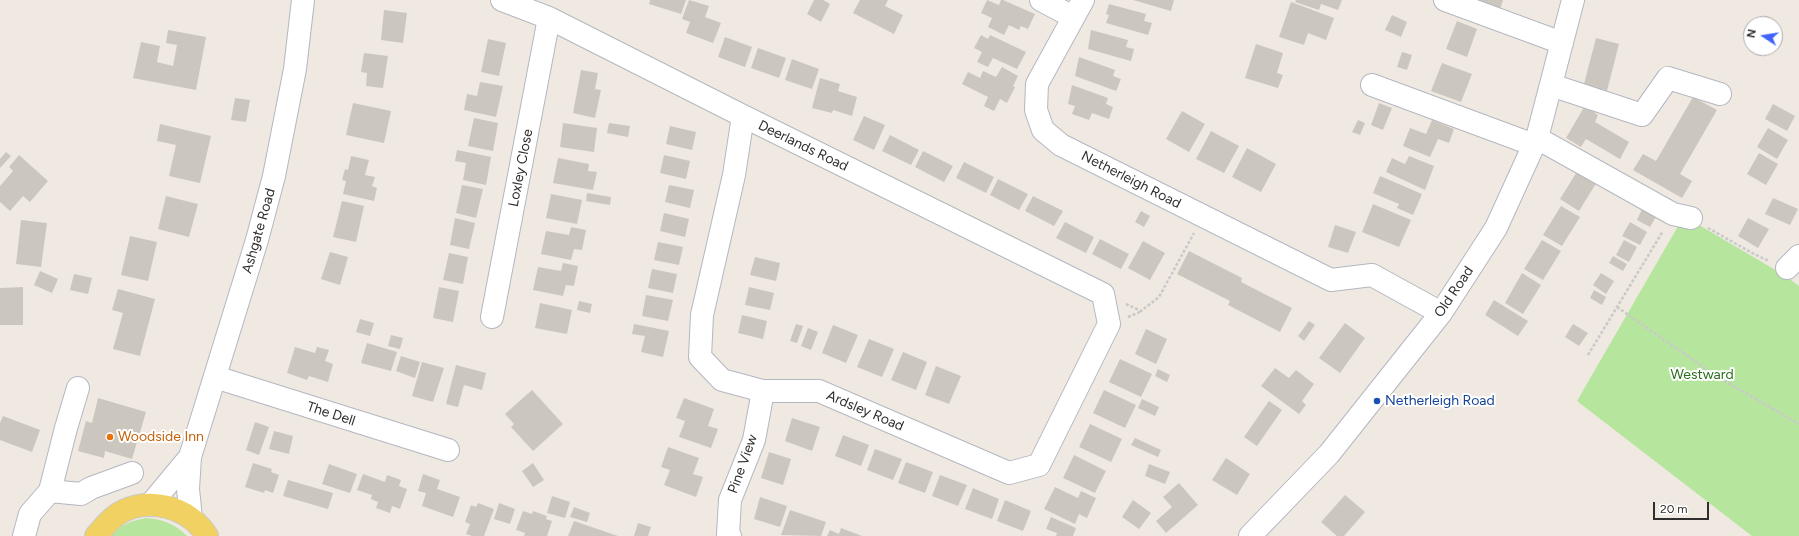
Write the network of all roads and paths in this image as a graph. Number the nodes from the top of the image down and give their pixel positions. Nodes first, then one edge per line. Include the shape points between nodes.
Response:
1 (303, 0) edge
2 (502, 0) edge
3 (1041, 0) edge
4 (1445, 0) edge
5 (1573, 0) edge
6 (1078, 9) edge
7 (549, 18) junction
8 (1562, 43) junction
9 (1372, 85) dead end
10 (1551, 85) junction
11 (1720, 94) dead end
12 (743, 116) junction
13 (1536, 141) junction
14 (1682, 216) junction
15 (1204, 217) junction
16 (1793, 262) edge
17 (1103, 294) junction
18 (1617, 306) junction
19 (1441, 313) junction
20 (492, 317) dead end
21 (1588, 355) dead end
22 (215, 377) junction
23 (78, 388) dead end
24 (763, 391) junction
25 (1799, 424) edge
26 (448, 450) dead end
27 (190, 456) junction
28 (132, 473) dead end
29 (50, 491) junction
30 (150, 505) junction
31 (191, 518) junction
32 (24, 536) edge
33 (96, 536) edge
34 (207, 536) edge
35 (730, 536) edge
36 (1250, 536) edge

1 - 22 street, Ashgate Road via 295,70 274,176
2 - 7 street, Deerlands Road
3 - 6 street, Netherleigh Road
4 - 8 street
5 - 8 street, Old Road
6 - 15 street, Netherleigh Road via 1037,84 1036,110 1043,130 1062,145
7 - 12 street, Deerlands Road
7 - 20 street, Loxley Close
8 - 10 street, Old Road
9 - 13 street
10 - 11 street via 1642,115 1668,78
10 - 13 street, Old Road
12 - 17 street, Deerlands Road
12 - 24 street, Ardsley Road via 734,175 702,315 700,357 722,380
13 - 14 street
13 - 19 street, Old Road via 1496,228
14 - 16 path via 1754,254
14 - 18 path
15 - 17 path via 1159,296 1141,311
15 - 19 street, Netherleigh Road via 1331,280 1372,275
17 - 24 street, Ardsley Road via 1109,324 1039,465 1009,473 819,391
18 - 21 path
18 - 25 path via 1716,376
19 - 36 street, Old Road via 1329,454
22 - 26 street, The Dell
22 - 27 street, Ashgate Road
23 - 29 street
24 - 35 street, Pine View via 754,440 730,500
27 - 30 street, Ashgate Road
27 - 31 street, Ashgate Road via 188,489
28 - 29 street via 81,494
29 - 32 street via 30,514
30 - 31 main road via 178,510
30 - 33 main road via 134,507 119,513 106,523
31 - 34 main road

